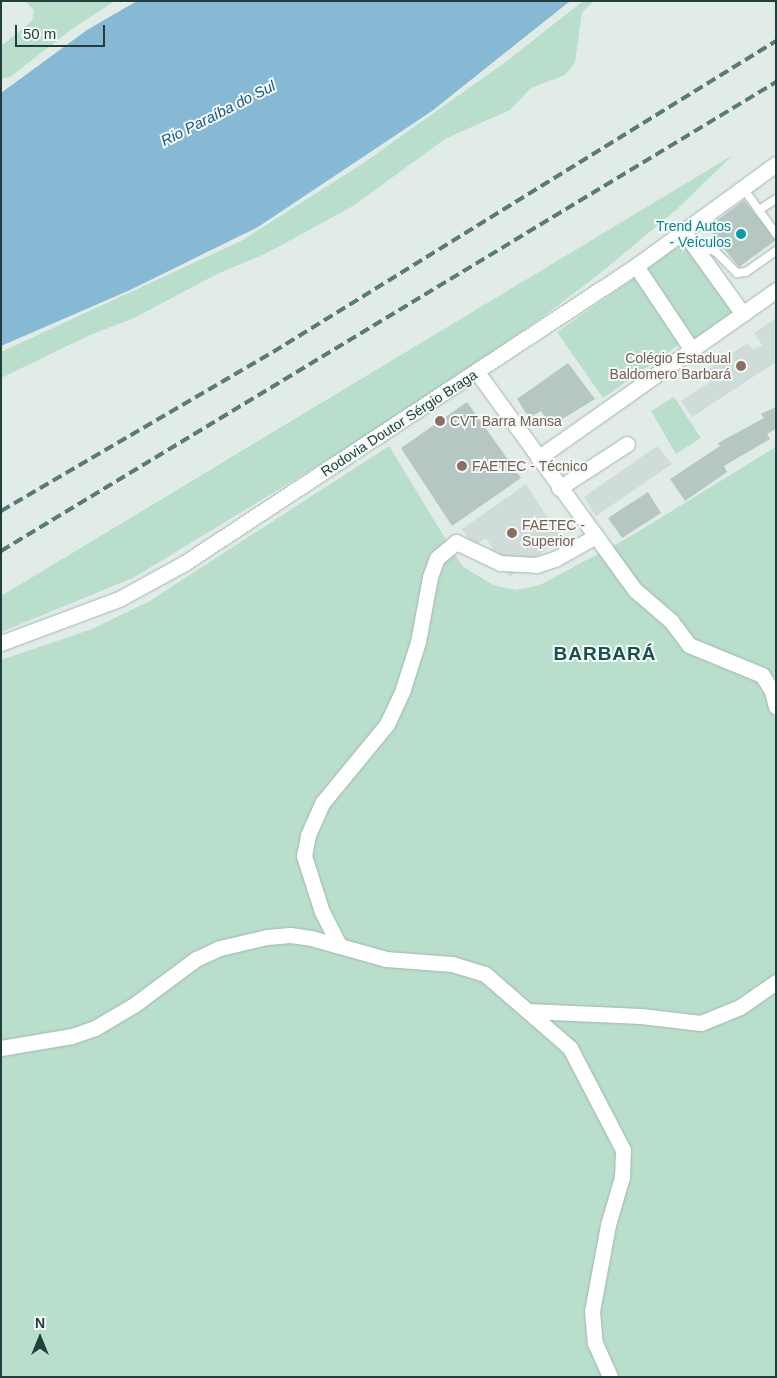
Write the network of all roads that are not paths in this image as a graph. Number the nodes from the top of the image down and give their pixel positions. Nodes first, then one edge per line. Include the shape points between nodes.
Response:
1 (776, 164) edge
2 (769, 172) edge
3 (743, 188) junction
4 (774, 202) edge
5 (759, 210) junction
6 (684, 232) junction
7 (776, 234) edge
8 (694, 245) junction
9 (776, 251) edge
10 (636, 266) junction
11 (776, 290) edge
12 (743, 314) junction
13 (692, 350) junction
14 (477, 372) junction
15 (627, 444) dead end
16 (538, 458) junction
17 (559, 488) junction
18 (599, 540) junction
19 (1, 643) edge
20 (776, 707) edge
21 (338, 943) junction
22 (776, 982) edge
23 (528, 1011) junction
24 (1, 1048) edge
25 (610, 1377) edge

1 - 2 street, Rodovia Doutor Sérgio Braga
2 - 3 street, Rodovia Doutor Sérgio Braga
3 - 5 lane
3 - 6 street, Rodovia Doutor Sérgio Braga
4 - 5 lane
5 - 7 lane
6 - 8 street
6 - 10 street, Rodovia Doutor Sérgio Braga
8 - 9 lane via 715,251 737,273 746,272
8 - 12 street
10 - 13 street
10 - 14 street, Rodovia Doutor Sérgio Braga
11 - 12 street
12 - 13 street
13 - 16 street
14 - 16 street
14 - 19 street, Rodovia Doutor Sérgio Braga via 141,589
15 - 17 street
16 - 17 street
17 - 18 street
18 - 20 street via 635,590 671,622 689,645 762,675 772,691
18 - 21 street via 536,565 518,566 492,561 456,542 437,558 430,577 418,642 403,689 387,724 323,802 308,835 304,856 306,864 322,912
21 - 23 street via 404,962 469,967 486,974
21 - 24 street via 290,935 220,948 196,959 134,1006 95,1028 72,1036
22 - 23 street via 740,1007 701,1024 640,1016
23 - 25 street via 570,1048 623,1150 622,1177 608,1225 592,1311 595,1343

